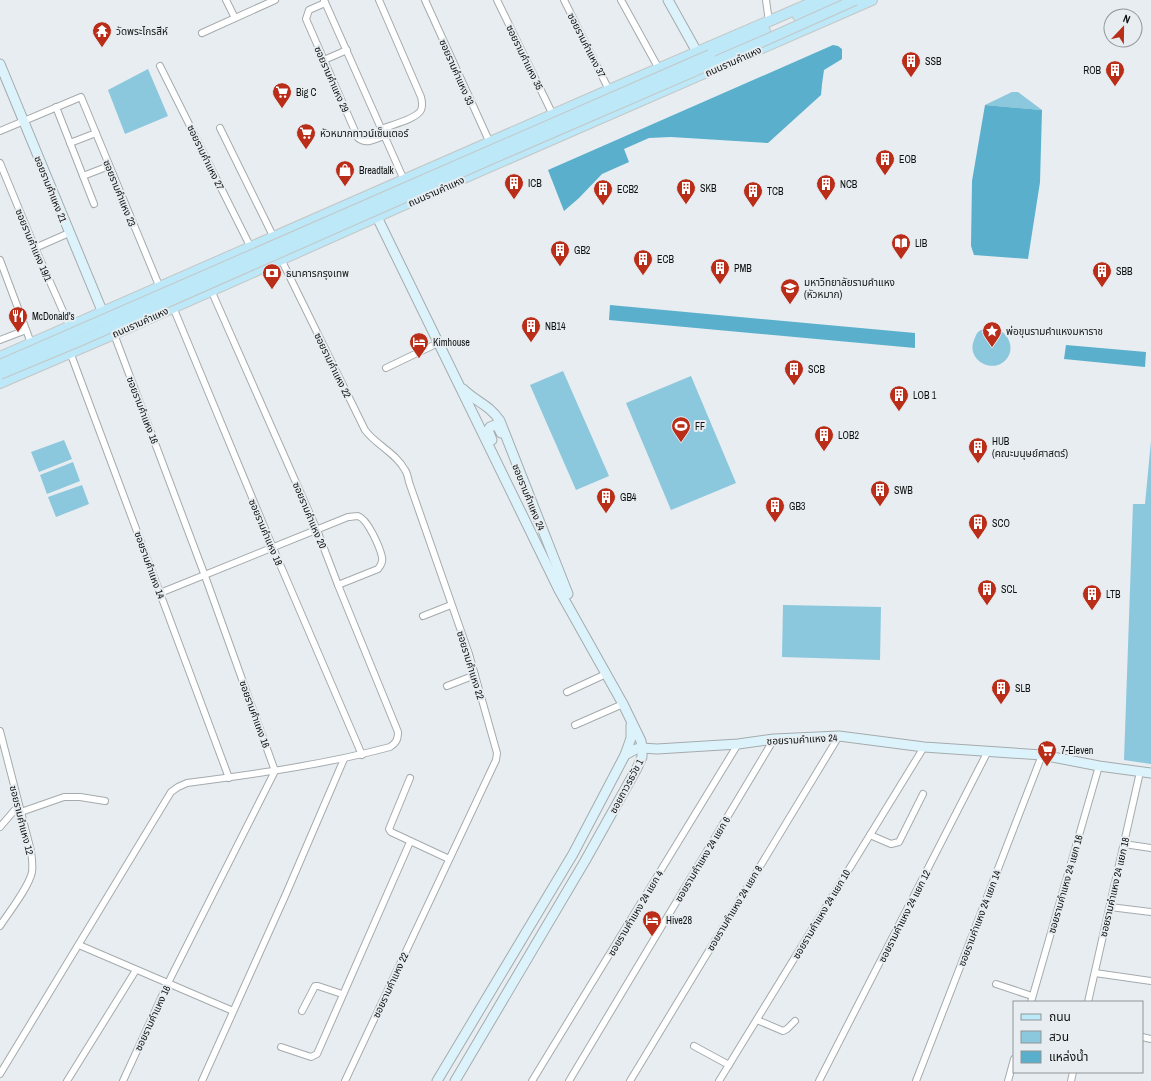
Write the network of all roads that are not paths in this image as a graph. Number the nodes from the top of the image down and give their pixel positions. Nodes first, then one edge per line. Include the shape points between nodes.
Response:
1 (226, 0) edge
2 (275, 0) edge
3 (379, 0) edge
4 (425, 0) edge
5 (496, 0) edge
6 (564, 0) edge
7 (621, 0) edge
8 (668, 0) edge
9 (766, 0) edge
10 (817, 0) edge
11 (835, 0) edge
12 (325, 1) edge
13 (864, 1) edge
14 (235, 18) junction
15 (769, 22) junction
16 (202, 33) dead end
17 (347, 50) junction
18 (697, 52) junction
19 (324, 60) junction
20 (0, 64) edge
21 (160, 66) dead end
22 (659, 69) junction
23 (708, 72) junction
24 (610, 90) junction
25 (56, 107) junction
26 (553, 115) junction
27 (24, 121) junction
28 (220, 128) dead end
29 (381, 129) junction
30 (0, 132) edge
31 (96, 133) junction
32 (384, 136) junction
33 (490, 143) junction
34 (70, 144) junction
35 (0, 163) edge
36 (109, 166) junction
37 (83, 176) junction
38 (404, 180) junction
39 (361, 199) junction
40 (94, 204) dead end
41 (377, 218) junction
42 (69, 233) junction
43 (274, 238) junction
44 (35, 248) junction
45 (251, 248) junction
46 (281, 259) junction
47 (0, 260) edge
48 (221, 261) junction
49 (231, 282) junction
50 (160, 288) junction
51 (211, 290) junction
52 (173, 307) junction
53 (103, 313) junction
54 (70, 327) junction
55 (26, 330) junction
56 (114, 334) junction
57 (0, 340) edge
58 (438, 343) junction
59 (31, 344) junction
60 (70, 352) junction
61 (0, 357) edge
62 (0, 365) edge
63 (386, 368) dead end
64 (0, 374) edge
65 (0, 383) edge
66 (460, 386) junction
67 (506, 440) junction
68 (512, 492) junction
69 (317, 530) junction
70 (273, 548) junction
71 (205, 576) junction
72 (338, 586) junction
73 (160, 593) junction
74 (452, 605) junction
75 (423, 616) dead end
76 (577, 622) junction
77 (606, 674) junction
78 (475, 675) junction
79 (447, 686) dead end
80 (567, 692) dead end
81 (622, 704) junction
82 (630, 720) junction
83 (576, 725) dead end
84 (0, 731) edge
85 (839, 736) junction
86 (774, 739) junction
87 (738, 744) junction
88 (924, 747) junction
89 (642, 748) junction
90 (657, 749) junction
91 (988, 751) junction
92 (362, 755) junction
93 (625, 755) junction
94 (1042, 755) junction
95 (344, 759) junction
96 (1099, 766) junction
97 (637, 768) junction
98 (275, 771) junction
99 (1140, 772) junction
100 (1151, 773) edge
101 (229, 778) junction
102 (410, 778) dead end
103 (923, 794) dead end
104 (106, 801) dead end
105 (20, 808) junction
106 (0, 827) edge
107 (870, 835) junction
108 (410, 842) junction
109 (1124, 844) junction
110 (1151, 848) edge
111 (573, 854) junction
112 (449, 860) junction
113 (585, 861) junction
114 (1110, 907) junction
115 (1151, 912) edge
116 (0, 926) edge
117 (79, 945) junction
118 (136, 970) junction
119 (1095, 973) junction
120 (1151, 981) edge
121 (168, 983) junction
122 (996, 984) dead end
123 (342, 994) junction
124 (1031, 999) edge
125 (1088, 1001) edge
126 (233, 1011) junction
127 (302, 1012) dead end
128 (757, 1020) junction
129 (795, 1021) dead end
130 (694, 1046) dead end
131 (281, 1047) dead end
132 (1013, 1064) edge
133 (729, 1065) junction
134 (0, 1074) edge
135 (67, 1081) edge
136 (123, 1081) edge
137 (202, 1081) edge
138 (345, 1081) edge
139 (437, 1081) edge
140 (455, 1081) edge
141 (532, 1081) edge
142 (569, 1081) edge
143 (630, 1081) edge
144 (719, 1081) edge
145 (819, 1081) edge
146 (916, 1081) edge
147 (1008, 1081) edge

1 - 14 street
2 - 14 street
3 - 29 street via 422,97 421,110 416,116
4 - 33 street, ซอยรามคำแหง 33
5 - 26 street, ซอยรามคำแหง 35
6 - 24 street, ซอยรามคำแหง 37
7 - 22 street
8 - 18 main road
9 - 15 street
10 - 15 main road
11 - 62 main road, ถนนรามคำแหง, bridge
12 - 17 street, ซอยรามคำแหง 29
12 - 19 street, ซอยรามคำแหง 29 via 309,10 306,18
13 - 23 main road, ถนนรามคำแหง
13 - 64 main road, ถนนรามคำแหง, bridge via 768,39
14 - 16 street
15 - 18 main road
17 - 19 street
17 - 29 street, ซอยรามคำแหง 29
18 - 22 main road
18 - 23 main road
19 - 32 street, ซอยรามคำแหง 29 via 358,138 367,142
20 - 27 main road, ซอยรามคำแหง 21
21 - 45 street, ซอยรามคำแหง 27
22 - 24 main road
23 - 41 main road, ถนนรามคำแหง
24 - 26 main road
25 - 27 street
25 - 31 street, ซอยรามคำแหง 23 via 81,97
25 - 34 street
26 - 33 main road
27 - 30 street
27 - 42 main road, ซอยรามคำแหง 21
28 - 43 street
29 - 32 street, ซอยรามคำแหง 29
31 - 34 street
31 - 36 street, ซอยรามคำแหง 23
32 - 38 street, ซอยรามคำแหง 29
33 - 38 main road
34 - 37 street
35 - 44 street, ซอยรามคำแหง 19/1
36 - 37 street
36 - 50 street, ซอยรามคำแหง 23
37 - 40 street
38 - 39 main road
39 - 41 main road
39 - 43 main road
41 - 46 main road, ถนนรามคำแหง
41 - 58 main road, ซอยรามคำแหง 24
42 - 44 street
42 - 53 main road, ซอยรามคำแหง 21
43 - 45 main road
44 - 54 street, ซอยรามคำแหง 19/1
45 - 48 main road
46 - 49 main road, ถนนรามคำแหง
46 - 74 street, ซอยรามคำแหง 22 via 364,430 406,470
47 - 55 street
48 - 49 main road
48 - 50 main road
49 - 51 main road, ถนนรามคำแหง
50 - 53 main road
51 - 52 main road, ถนนรามคำแหง
51 - 69 street, ซอยรามคำแหง 20
52 - 56 main road, ถนนรามคำแหง
52 - 70 street, ซอยรามคำแหง 18
53 - 54 main road
54 - 59 main road
55 - 57 street
55 - 59 street
56 - 60 main road, ถนนรามคำแหง
56 - 71 street, ซอยรามคำแหง 16
58 - 63 street
58 - 66 main road, ซอยรามคำแหง 24
59 - 61 main road
60 - 65 main road, ถนนรามคำแหง
60 - 73 street, ซอยรามคำแหง 14
66 - 67 main road, ซอยรามคำแหง 24 via 495,414
66 - 68 main road, ซอยรามคำแหง 24
67 - 68 main road via 498,427 494,425 488,430 505,466
67 - 76 main road, ซอยรามคำแหง 24
68 - 76 main road, ซอยรามคำแหง 24
69 - 70 street
69 - 72 street, ซอยรามคำแหง 20
69 - 72 street via 348,517 357,516 365,520 370,528 382,557 382,564 378,569
70 - 71 street
70 - 92 street, ซอยรามคำแหง 18
71 - 73 street
71 - 98 street, ซอยรามคำแหง 16
72 - 92 street, ซอยรามคำแหง 20 via 398,732 396,743 390,747
73 - 101 street, ซอยรามคำแหง 14
74 - 75 street
74 - 78 street, ซอยรามคำแหง 22
76 - 77 main road, ซอยรามคำแหง 24
77 - 80 street
77 - 81 main road, ซอยรามคำแหง 24
78 - 79 street
78 - 112 street, ซอยรามคำแหง 22 via 497,753
81 - 82 main road, ซอยรามคำแหง 24
81 - 83 street
82 - 89 main road, ซอยรามคำแหง 24
82 - 90 main road via 645,740
82 - 93 main road via 631,738
84 - 105 street, ซอยรามคำแหง 12
85 - 86 main road, ซอยรามคำแหง 24
85 - 88 main road, ซอยรามคำแหง 24
85 - 143 street, ซอยรามคำแหง 24 แยก 8
86 - 87 main road, ซอยรามคำแหง 24
86 - 142 street, ซอยรามคำแหง 24 แยก 6
87 - 90 main road, ซอยรามคำแหง 24
87 - 141 street, ซอยรามคำแหง 24 แยก 4
88 - 91 main road, ซอยรามคำแหง 24
88 - 107 street, ซอยรามคำแหง 24 แยก 10
89 - 90 main road, ซอยรามคำแหง 24
89 - 93 main road, ซอยถาวรธวัช 1
89 - 97 main road, ซอยถาวรธวัช 1 via 642,757
90 - 97 main road
91 - 94 main road, ซอยรามคำแหง 24
91 - 145 street, ซอยรามคำแหง 24 แยก 12
92 - 95 street
93 - 111 main road, ซอยถาวรธวัช 1
94 - 96 main road, ซอยรามคำแหง 24
94 - 146 street, ซอยรามคำแหง 24 แยก 14
95 - 98 street
95 - 126 street
96 - 99 main road, ซอยรามคำแหง 24
96 - 124 street, ซอยรามคำแหง 24 แยก 16
97 - 113 main road, ซอยถาวรธวัช 1
98 - 101 street
98 - 121 street, ซอยรามคำแหง 16
99 - 100 main road, ซอยรามคำแหง 24
99 - 109 street, ซอยรามคำแหง 24 แยก 18
101 - 117 street via 187,783 178,786 172,792
102 - 108 street via 389,829
103 - 107 street via 899,842 891,844
104 - 105 street via 80,796 64,797
105 - 106 street
105 - 116 street, ซอยรามคำแหง 12 via 31,851 31,873
107 - 128 street, ซอยรามคำแหง 24 แยก 10
108 - 112 street
108 - 123 street
109 - 110 street
109 - 114 street, ซอยรามคำแหง 24 แยก 18
111 - 113 main road via 578,850 586,856
111 - 139 main road, ซอยถาวรธวัช 1
112 - 138 street, ซอยรามคำแหง 22
113 - 140 main road, ซอยถาวรธวัช 1
114 - 115 street
114 - 119 street, ซอยรามคำแหง 24 แยก 18
117 - 118 street
117 - 134 street
118 - 121 street
118 - 135 street
119 - 120 street
119 - 125 street, ซอยรามคำแหง 24 แยก 18
121 - 126 street
121 - 136 street, ซอยรามคำแหง 16
122 - 124 street
123 - 127 street via 315,986
123 - 131 street via 317,1054 311,1057
126 - 137 street
128 - 129 street via 783,1031
128 - 133 street, ซอยรามคำแหง 24 แยก 10
130 - 133 street
132 - 147 street
133 - 144 street, ซอยรามคำแหง 24 แยก 10

